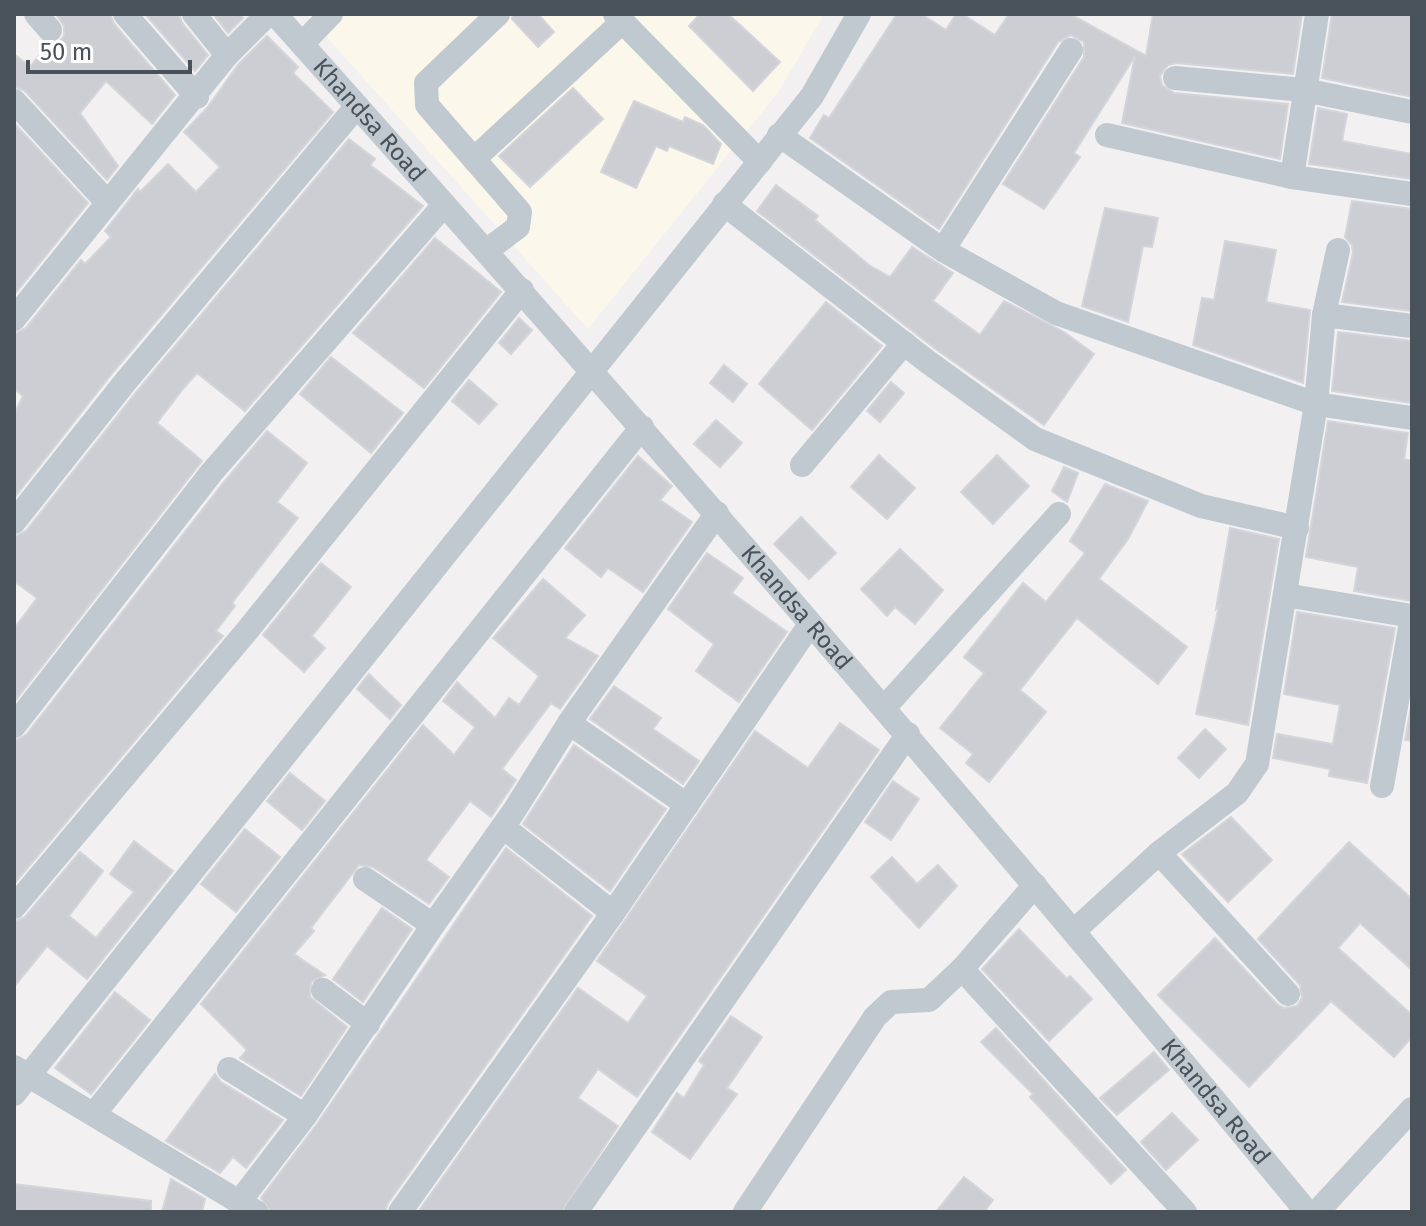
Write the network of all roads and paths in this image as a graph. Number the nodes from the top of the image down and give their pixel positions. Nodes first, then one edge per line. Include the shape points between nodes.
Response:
1 (125, 14) edge
2 (194, 14) edge
3 (268, 14) edge
4 (275, 14) edge
5 (331, 14) edge
6 (498, 14) edge
7 (1317, 14) edge
8 (853, 16) edge
9 (618, 18) edge
10 (302, 44) junction
11 (1071, 50) dead end
12 (227, 55) junction
13 (1175, 78) dead end
14 (1304, 90) junction
15 (197, 97) junction
16 (14, 101) edge
17 (357, 106) junction
18 (1412, 112) edge
19 (779, 135) junction
20 (1107, 135) dead end
21 (474, 159) junction
22 (760, 162) junction
23 (1292, 177) junction
24 (1412, 194) edge
25 (107, 202) junction
26 (724, 204) junction
27 (444, 205) junction
28 (943, 250) junction
29 (1338, 250) dead end
30 (486, 251) junction
31 (522, 290) junction
32 (1324, 315) junction
33 (14, 319) edge
34 (1412, 326) edge
35 (904, 343) junction
36 (592, 369) junction
37 (1316, 404) junction
38 (1412, 418) edge
39 (642, 427) junction
40 (802, 465) dead end
41 (717, 513) junction
42 (1059, 514) dead end
43 (14, 522) edge
44 (1297, 528) junction
45 (1285, 595) junction
46 (809, 626) junction
47 (884, 708) junction
48 (569, 723) junction
49 (14, 726) edge
50 (908, 734) junction
51 (1382, 786) dead end
52 (687, 805) junction
53 (503, 827) junction
54 (1159, 853) junction
55 (365, 879) dead end
56 (1035, 885) junction
57 (14, 907) edge
58 (613, 913) junction
59 (433, 925) junction
60 (1075, 930) junction
61 (962, 969) junction
62 (323, 990) dead end
63 (1288, 994) dead end
64 (368, 1024) junction
65 (229, 1069) dead end
66 (19, 1079) edge
67 (1412, 1109) edge
68 (94, 1114) junction
69 (305, 1116) junction
70 (248, 1206) edge
71 (400, 1212) edge
72 (576, 1212) edge
73 (745, 1212) edge
74 (1185, 1212) edge
75 (1307, 1212) edge
76 (1317, 1212) edge

1 - 15 street
2 - 12 street
3 - 12 street
4 - 10 street, Khandsa Road
5 - 10 street
6 - 21 street via 426,83 427,105
7 - 14 street
8 - 19 street via 812,96
9 - 21 street
9 - 22 street
10 - 17 street, Khandsa Road
11 - 28 street
12 - 15 street
13 - 14 street
14 - 18 street
14 - 23 street
15 - 25 street
16 - 25 street
17 - 27 street, Khandsa Road
17 - 43 street
19 - 22 street
19 - 28 street
20 - 23 street
21 - 30 street via 521,219
22 - 26 street
23 - 24 street
25 - 33 street
26 - 35 street
26 - 36 street
27 - 30 street, Khandsa Road
27 - 49 street via 212,472
28 - 37 street via 1056,313
29 - 32 street
30 - 31 street, Khandsa Road
31 - 36 street, Khandsa Road
31 - 57 street via 246,632
32 - 34 street
32 - 37 street
35 - 40 street
35 - 44 street via 1035,439 1201,506
36 - 39 street, Khandsa Road
36 - 66 street
37 - 38 street
37 - 44 street
39 - 41 street, Khandsa Road
39 - 68 street
41 - 46 street, Khandsa Road
41 - 48 street
42 - 47 street
44 - 45 street
45 - 51 street via 1412,616
45 - 54 street via 1263,738 1249,780
46 - 47 street, Khandsa Road
46 - 52 street
47 - 50 street, Khandsa Road
48 - 52 street
48 - 53 street
50 - 56 street, Khandsa Road
50 - 72 street
52 - 58 street
53 - 58 street
53 - 59 street
54 - 60 street
54 - 63 street
55 - 59 street
56 - 60 street, Khandsa Road
56 - 61 street
58 - 71 street
59 - 64 street
60 - 75 street, Khandsa Road
61 - 73 street via 929,1000 891,1002 875,1017
61 - 74 street
62 - 64 street
64 - 69 street
65 - 69 street
66 - 68 street
67 - 76 street
68 - 70 street
69 - 70 street

